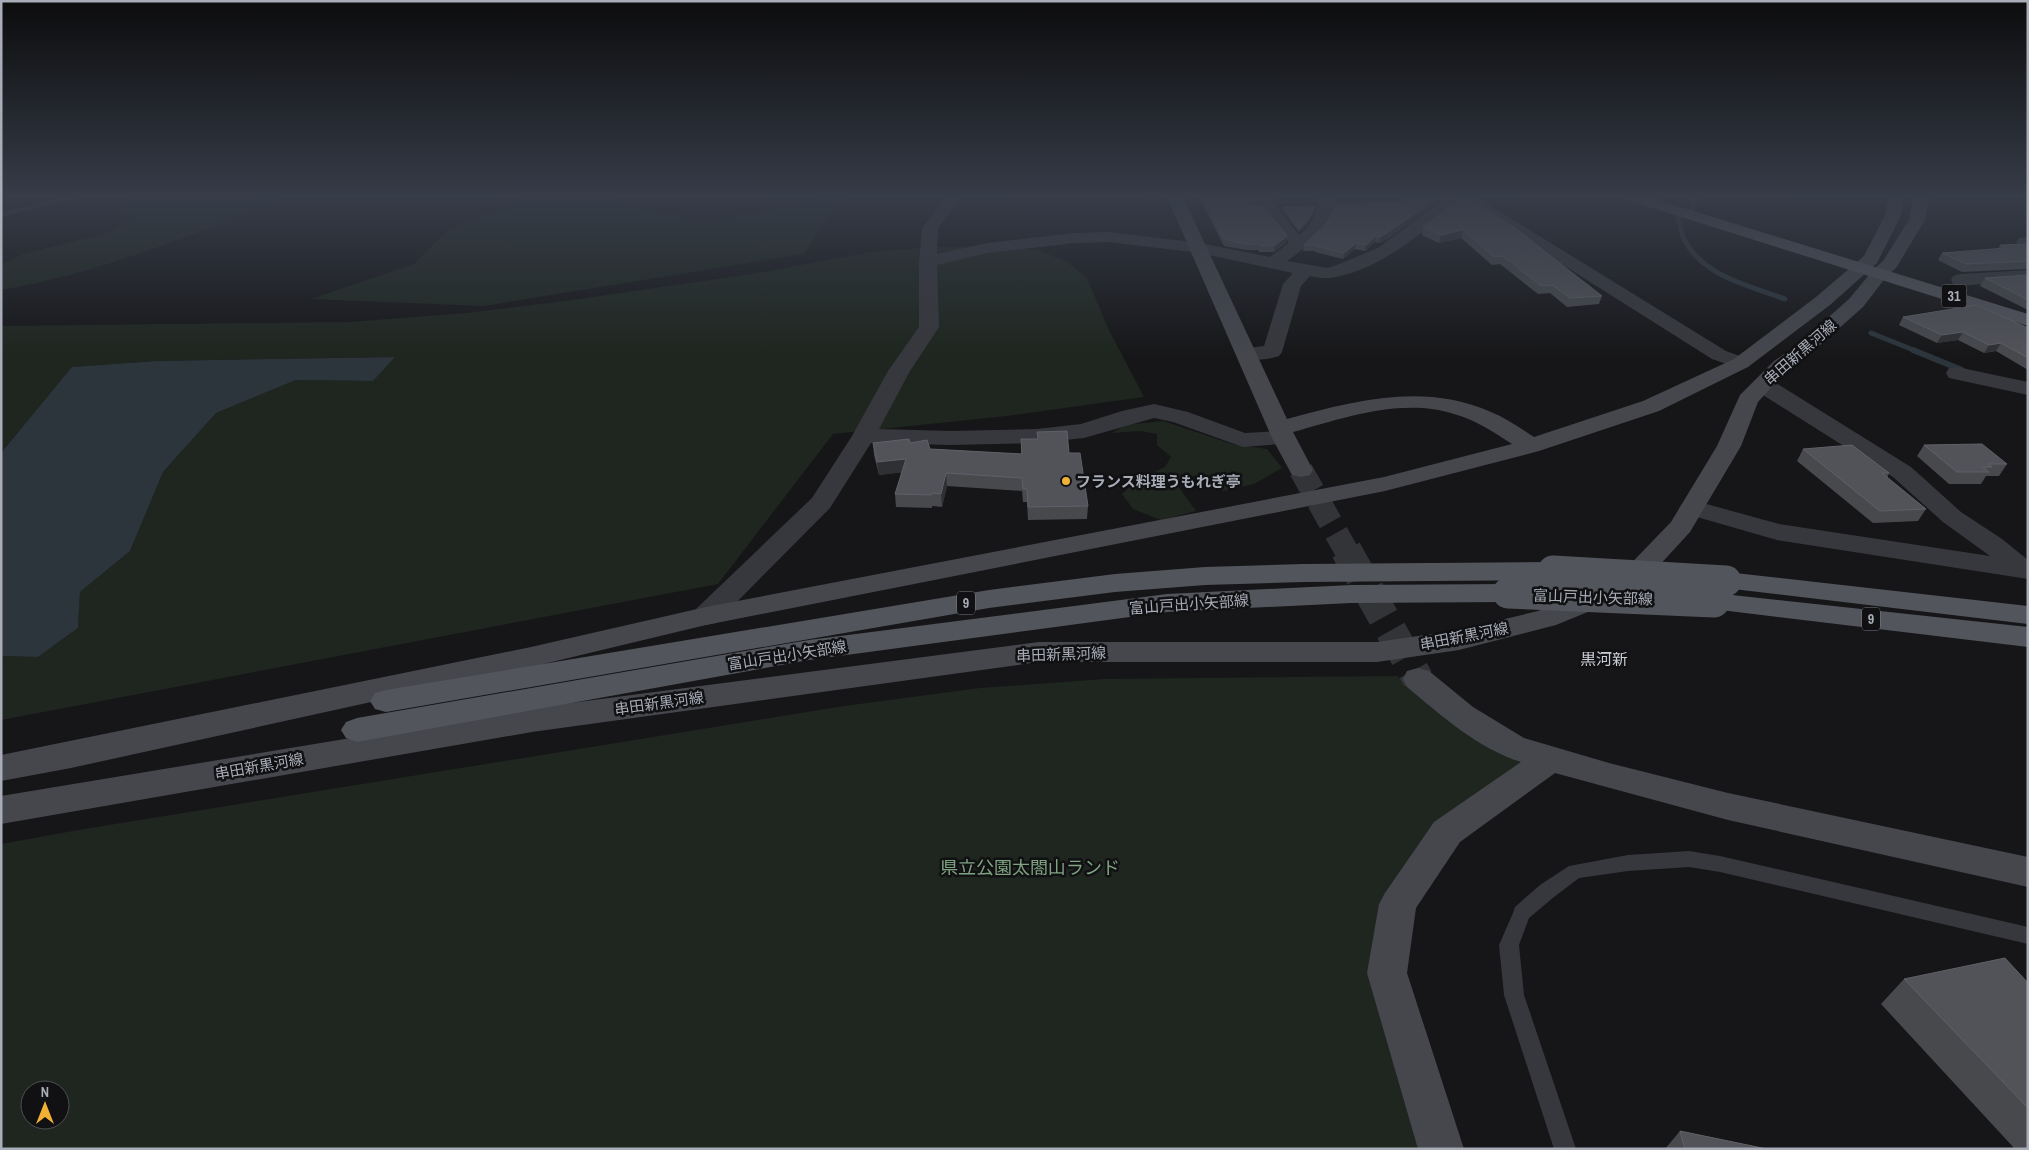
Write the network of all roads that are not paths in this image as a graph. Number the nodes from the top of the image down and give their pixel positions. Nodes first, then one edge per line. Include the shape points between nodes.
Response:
1 (929, 251) edge
2 (975, 251) edge
3 (1201, 251) edge
4 (1213, 251) edge
5 (1289, 251) edge
6 (1386, 251) edge
7 (1552, 251) edge
8 (1808, 251) edge
9 (1875, 251) edge
10 (1898, 251) edge
11 (928, 262) junction
12 (1273, 263) junction
13 (1306, 270) junction
14 (1871, 270) junction
15 (2028, 275) edge
16 (1960, 280) dead end
17 (2025, 318) edge
18 (1246, 353) junction
19 (1741, 363) junction
20 (1957, 373) dead end
21 (1763, 385) junction
22 (2028, 389) edge
23 (1282, 433) junction
24 (864, 436) junction
25 (1531, 446) junction
26 (1301, 470) tunnel mouth
27 (1692, 508) junction
28 (2026, 572) edge
29 (1720, 592) junction
30 (2028, 615) edge
31 (706, 616) junction
32 (2028, 637) edge
33 (1418, 679) tunnel mouth
34 (386, 701) joint
35 (357, 730) joint
36 (54, 758) junction
37 (1550, 759) junction
38 (1, 768) edge
39 (1, 798) edge
40 (1, 810) edge
41 (2028, 872) edge
42 (2027, 938) edge
43 (1441, 1149) edge
44 (1565, 1149) edge

1 - 11 street
2 - 11 street
3 - 18 main road
4 - 12 street
5 - 12 street
6 - 13 street via 1328,273
7 - 19 street via 1719,355
8 - 14 main road, 31
9 - 14 main road, 串田新黒河線
10 - 14 main road, 串田新黒河線 via 1890,264
11 - 24 street via 929,327 899,371
12 - 13 street
13 - 18 street via 1292,284 1272,352
14 - 17 main road, 31
14 - 19 main road, 串田新黒河線 via 1823,301
14 - 21 main road, 串田新黒河線 via 1856,303 1781,365
15 - 16 street
18 - 23 main road
19 - 25 main road, 串田新黒河線 via 1651,406
20 - 22 street
21 - 27 main road, 串田新黒河線 via 1748,400 1729,446
21 - 28 street via 1902,472 1952,517
23 - 24 street via 1243,440 1154,411 1084,432 1038,436
23 - 25 main road via 1361,406 1423,401 1481,416
23 - 26 main road
24 - 31 street via 821,503
25 - 31 main road, 串田新黒河線 via 1385,484
27 - 28 street via 1777,532
27 - 40 main road, 串田新黒河線 via 1681,526 1624,587 1546,618 1460,640 1377,652 1039,652 532,720
29 - 30 main road, 富山戸出小矢部線 / 9 via 1960,606
29 - 32 main road, 富山戸出小矢部線 / 9
29 - 34 main road, 富山戸出小矢部線 / 9, bridge via 1553,572 1205,576 1096,585 980,601
29 - 35 main road, 富山戸出小矢部線 / 9, bridge via 1351,594 1167,603 810,650
31 - 36 main road, 串田新黒河線 via 521,659
33 - 37 main road via 1462,715 1512,747
34 - 36 main road, 串田新黒河線
35 - 39 main road, 串田新黒河線
36 - 38 main road, 串田新黒河線
37 - 41 main road via 1703,801
37 - 43 main road via 1447,832 1398,904 1387,973
42 - 44 lane via 1689,859 1628,862 1575,871 1522,913 1509,945 1514,995

